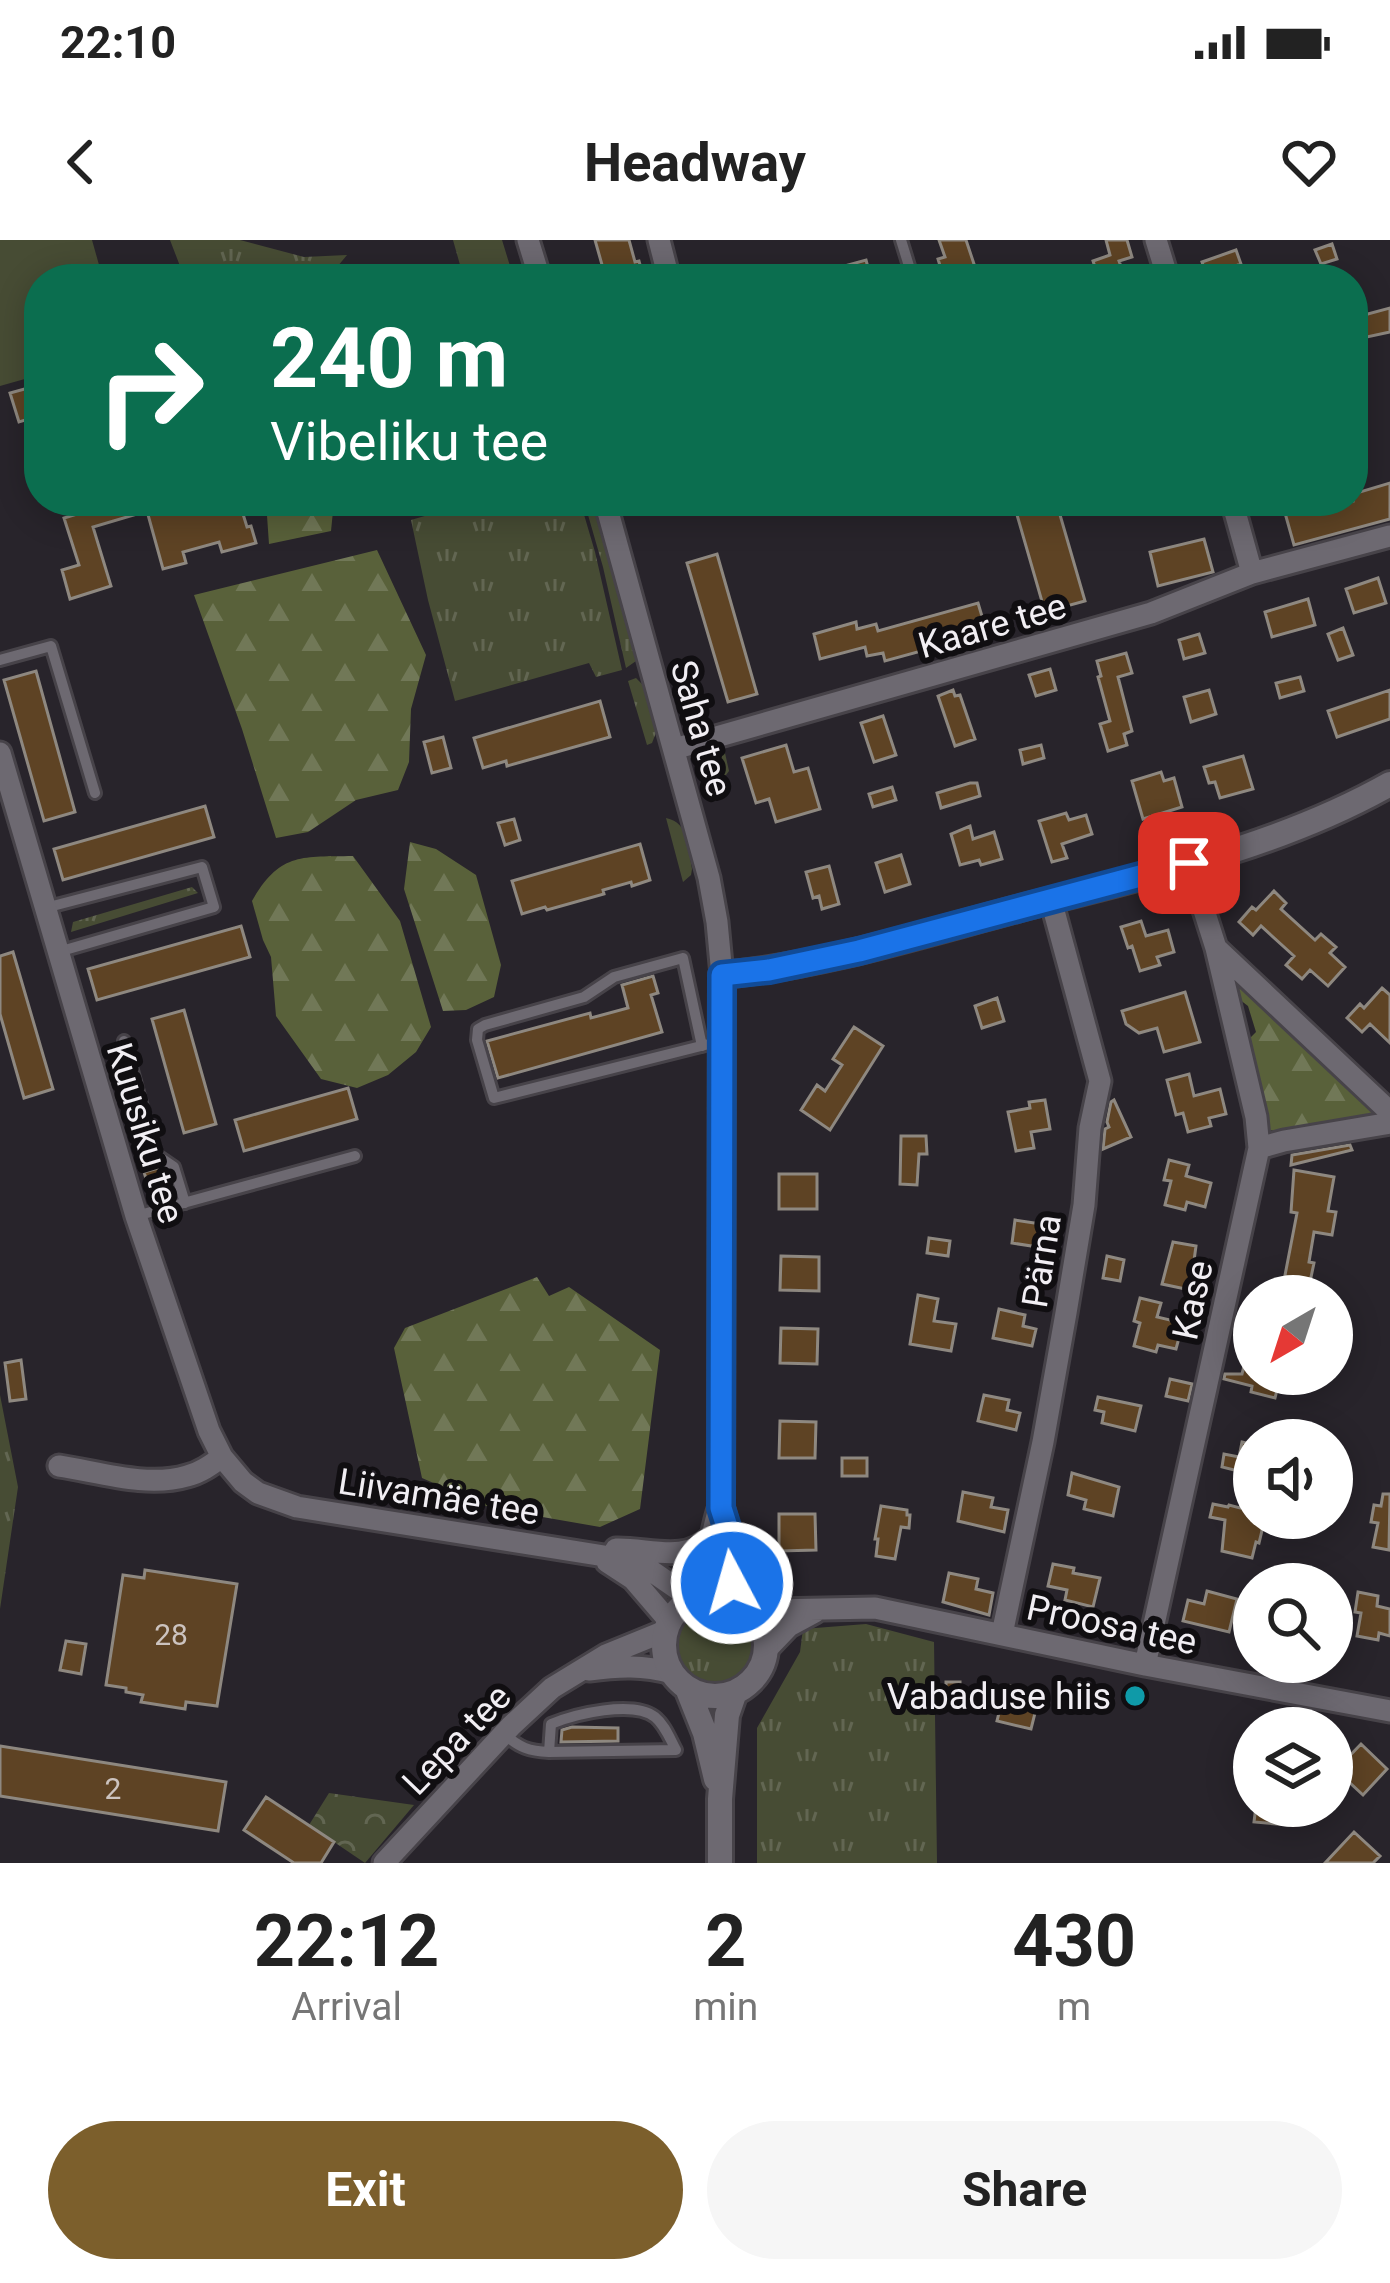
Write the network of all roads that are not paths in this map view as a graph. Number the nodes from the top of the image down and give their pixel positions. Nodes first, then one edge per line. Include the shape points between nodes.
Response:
1 (609, 516) edge
2 (1236, 516) edge
3 (1390, 536) edge
4 (1252, 573) junction
5 (0, 660) edge
6 (674, 749) junction
7 (0, 753) edge
8 (1390, 784) edge
9 (95, 793) dead end
10 (1189, 863) junction
11 (1051, 900) junction
12 (45, 908) junction
13 (1216, 948) junction
14 (58, 952) junction
15 (722, 975) junction
16 (124, 1041) dead end
17 (712, 1043) junction
18 (1390, 1112) edge
19 (1390, 1123) edge
20 (1259, 1148) junction
21 (355, 1156) dead end
22 (185, 1203) junction
23 (136, 1216) junction
24 (222, 1457) junction
25 (59, 1466) dead end
26 (278, 1502) joint
27 (721, 1508) junction
28 (711, 1537) junction
29 (591, 1552) junction
30 (696, 1597) junction
31 (742, 1602) junction
32 (820, 1608) junction
33 (667, 1626) junction
34 (1002, 1634) junction
35 (766, 1648) junction
36 (1145, 1665) junction
37 (583, 1670) junction
38 (680, 1680) junction
39 (735, 1692) junction
40 (1390, 1711) edge
41 (504, 1734) junction
42 (549, 1752) junction
43 (720, 1798) junction
44 (390, 1861) edge
45 (720, 1863) edge

1 - 6 street, Saha tee
2 - 4 street
3 - 4 street, Kaare tee
4 - 6 street, Kaare tee via 1151,613
5 - 9 lane via 51,646
6 - 15 street, Saha tee via 709,878
7 - 12 street, Kuusiku tee
8 - 10 street via 1289,831
10 - 11 street
10 - 13 street, Kase
11 - 15 street via 859,951
11 - 34 street, Pärna via 1100,1081 1066,1313
12 - 14 street, Kuusiku tee
12 - 14 lane via 202,867 214,907
13 - 18 street, Kase
13 - 20 street, Kase
14 - 23 street, Kuusiku tee
15 - 17 street
16 - 22 lane via 155,1154 174,1167
17 - 17 lane via 494,1098 477,1040 485,1025 683,958
17 - 27 street
19 - 20 street
20 - 36 street, Kase
21 - 22 lane
22 - 23 lane
23 - 24 street, Kuusiku tee
24 - 25 street via 172,1479
24 - 26 street, Kuusiku tee via 243,1482
26 - 29 street, Liivamäe tee
27 - 28 street
27 - 31 street
28 - 29 street via 686,1552
28 - 30 street
29 - 30 street, Liivamäe tee via 638,1564
29 - 33 street, Liivamäe tee via 633,1579
30 - 31 street
30 - 33 street
31 - 32 street, Proosa tee
31 - 35 street via 763,1625
32 - 34 street, Proosa tee via 875,1608
32 - 35 street
33 - 37 street, Lepa tee
33 - 38 street via 664,1653
34 - 36 street, Proosa tee
35 - 39 street via 753,1679
36 - 40 street, Proosa tee
37 - 38 street via 651,1667
37 - 41 street, Lepa tee
38 - 39 street via 710,1696
38 - 43 street via 705,1732
39 - 43 street
41 - 42 lane via 521,1749
41 - 44 street, Lepa tee
42 - 42 lane via 612,1751 676,1750 661,1720 646,1711 609,1710 551,1724
43 - 45 street

